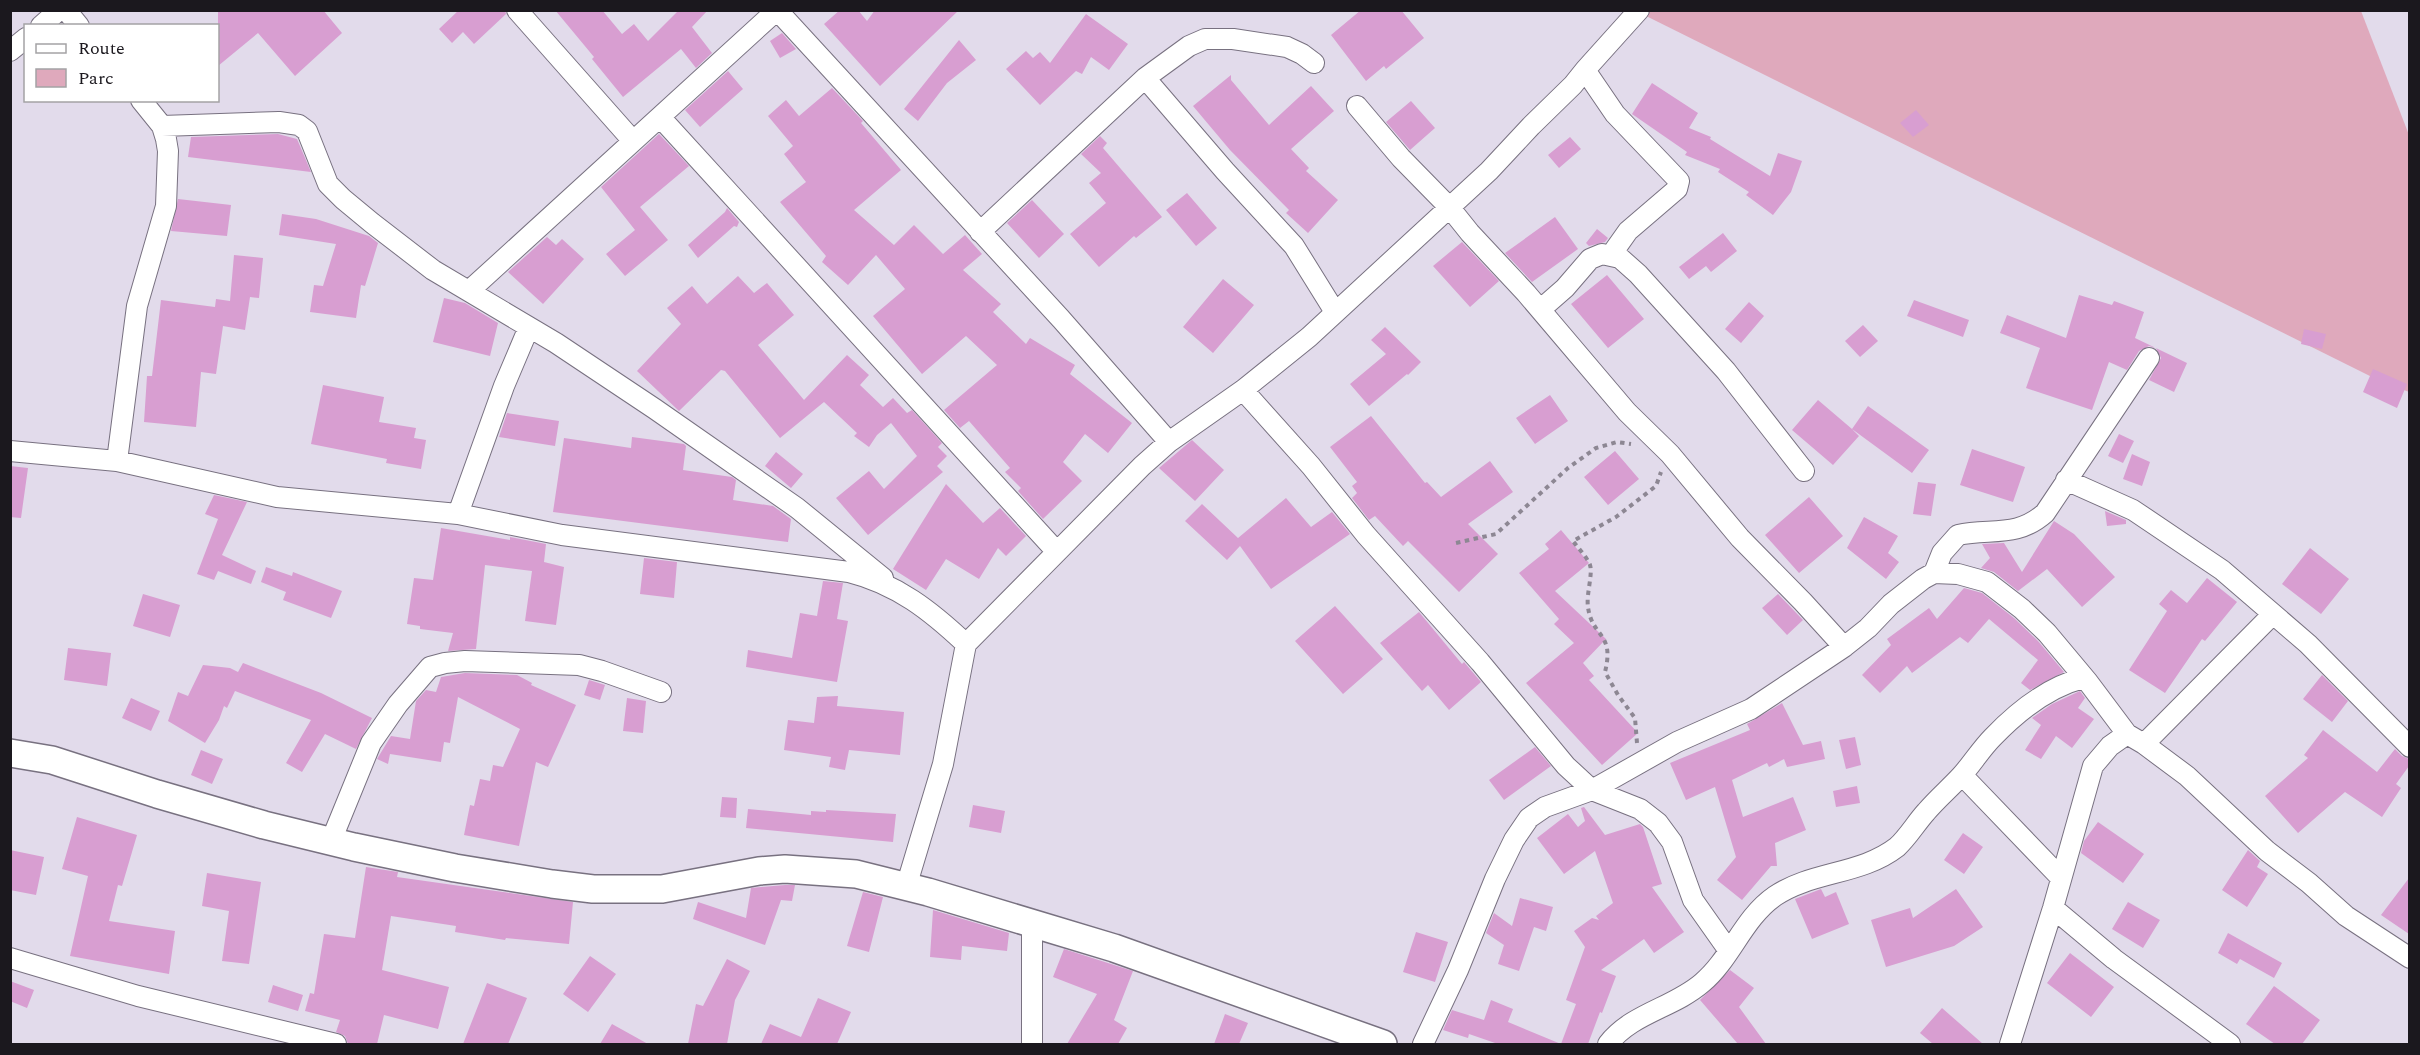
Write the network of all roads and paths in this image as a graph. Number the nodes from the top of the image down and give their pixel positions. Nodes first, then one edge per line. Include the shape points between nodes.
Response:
1 (59, 10) edge
2 (66, 10) edge
3 (517, 10) edge
4 (777, 10) edge
5 (1639, 10) edge
6 (43, 24) edge
7 (76, 24) edge
8 (24, 40) edge
9 (10, 51) edge
10 (1314, 63) dead end
11 (1585, 70) junction
12 (1145, 78) junction
13 (143, 102) edge
14 (1357, 106) dead end
15 (660, 117) junction
16 (162, 126) junction
17 (633, 141) junction
18 (1450, 208) junction
19 (980, 232) junction
20 (1611, 255) junction
21 (470, 291) junction
22 (1541, 309) junction
23 (1335, 312) junction
24 (529, 327) junction
25 (2150, 358) dead end
26 (1243, 390) junction
27 (1169, 442) junction
28 (1640, 445) dead end
29 (10, 451) edge
30 (117, 461) junction
31 (1662, 468) dead end
32 (1804, 471) dead end
33 (2066, 480) junction
34 (458, 514) junction
35 (1456, 543) dead end
36 (1057, 552) junction
37 (1934, 573) junction
38 (896, 589) junction
39 (2273, 614) junction
40 (966, 644) junction
41 (1844, 647) junction
42 (2083, 678) junction
43 (661, 692) dead end
44 (2135, 739) junction
45 (2409, 747) edge
46 (10, 753) edge
47 (1638, 765) junction
48 (1962, 775) junction
49 (1592, 790) junction
50 (331, 841) junction
51 (2061, 878) junction
52 (906, 887) junction
53 (2053, 908) junction
54 (1032, 922) junction
55 (1729, 951) junction
56 (10, 958) edge
57 (2409, 958) edge
58 (263, 1036) edge
59 (336, 1044) edge
60 (1032, 1044) edge
61 (1383, 1044) edge
62 (1423, 1044) edge
63 (1608, 1044) edge
64 (2010, 1044) edge
65 (2230, 1044) edge

1 - 6 street
2 - 7 street
3 - 17 street
4 - 15 street
4 - 19 street
5 - 11 street
8 - 9 street
10 - 12 street via 1287,46 1205,39
11 - 18 street
11 - 20 street via 1615,114 1679,181 1677,189 1628,231
12 - 19 street
12 - 23 street via 1294,246
13 - 16 street
14 - 18 street
15 - 17 street
15 - 36 street
16 - 21 street via 279,122 299,125 307,131 328,184 343,199 433,270
16 - 30 street via 168,151 166,206 137,306
17 - 21 street
18 - 22 street
18 - 23 street
19 - 27 street
20 - 22 street via 1590,258
20 - 32 street via 1638,274 1682,321
21 - 24 street
22 - 41 street via 1627,412 1670,454 1740,538
23 - 26 street
24 - 34 street
24 - 38 street via 797,508
25 - 33 street
26 - 27 street
26 - 49 street via 1566,766
27 - 36 street
28 - 35 path via 1617,441 1596,448 1568,468 1496,534
29 - 30 street
30 - 34 street via 277,497
31 - 47 path via 1656,486 1616,517 1574,541 1590,565 1588,608 1592,623 1605,639 1609,658 1605,672 1635,718
33 - 37 street via 2032,524 2006,531 1958,535 1941,553
33 - 39 street via 2133,510 2222,570
34 - 38 street via 562,535 849,572
36 - 40 street
37 - 41 street via 1891,604
37 - 42 street via 1958,574 1987,582 2047,633
38 - 40 street via 933,613
39 - 44 street
39 - 45 street via 2308,644
40 - 52 street via 943,764
41 - 47 street via 1751,708
42 - 44 street
42 - 48 street via 2052,689 2029,705 1992,737
43 - 50 street via 602,671 559,663 465,661 430,668 371,743
44 - 51 street via 2110,746 2093,766
44 - 57 street via 2187,776 2267,852 2309,882 2346,916
46 - 50 street via 52,760 168,797
47 - 49 street
48 - 51 street
48 - 55 street via 1898,846 1875,861 1774,896
49 - 55 street via 1640,809 1658,823 1672,842 1693,900
49 - 62 street via 1545,807 1529,819 1514,840
50 - 52 street via 455,868 593,889 662,889 736,874 785,870 856,874
51 - 53 street
52 - 54 street
53 - 64 street
53 - 65 street via 2114,959
54 - 60 street
54 - 61 street
55 - 63 street via 1700,986 1636,1019
56 - 58 street
58 - 59 street

